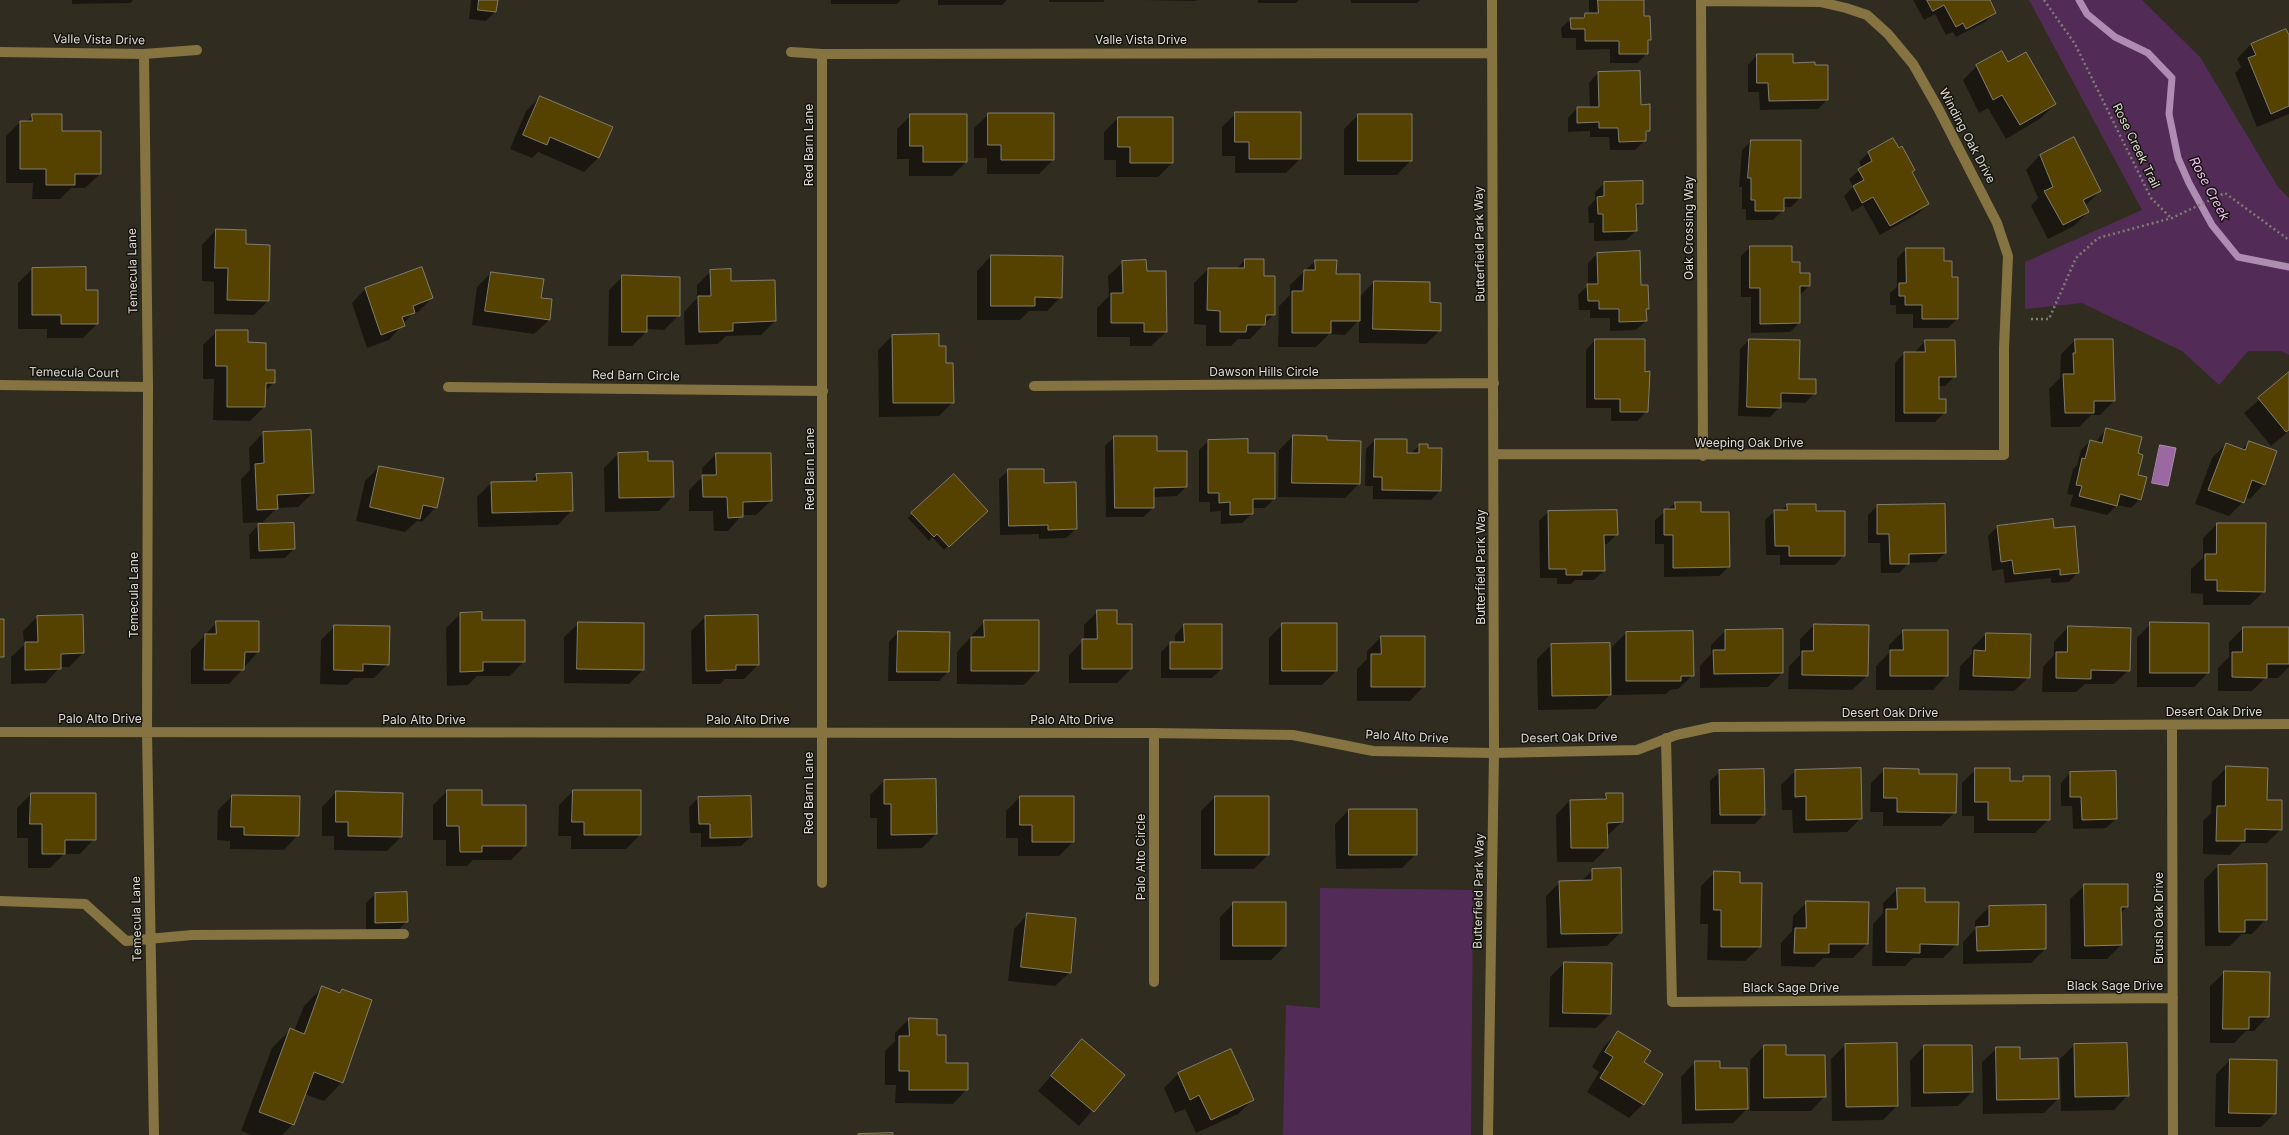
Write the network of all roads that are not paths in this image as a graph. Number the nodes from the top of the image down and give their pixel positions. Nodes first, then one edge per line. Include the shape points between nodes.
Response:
1 (1492, 0) edge
2 (1700, 1) edge
3 (197, 50) dead end
4 (0, 52) edge
5 (791, 52) dead end
6 (1490, 53) junction
7 (144, 54) junction
8 (822, 54) junction
9 (1494, 383) junction
10 (0, 385) edge
11 (1034, 386) dead end
12 (148, 387) junction
13 (448, 387) dead end
14 (822, 391) junction
15 (1494, 454) junction
16 (2004, 455) joint
17 (1703, 456) junction
18 (2289, 724) edge
19 (2172, 725) junction
20 (0, 732) edge
21 (147, 732) junction
22 (822, 733) junction
23 (1154, 733) junction
24 (1666, 738) junction
25 (1494, 753) junction
26 (822, 883) dead end
27 (0, 901) edge
28 (404, 934) dead end
29 (151, 939) junction
30 (1154, 982) dead end
31 (2173, 998) junction
32 (154, 1135) edge
33 (1488, 1135) edge
34 (2173, 1135) edge

1 - 6 street, Butterfield Park Way
2 - 16 street, Winding Oak Drive via 1812,2 1846,8 1867,15 1888,34 1913,64 1997,223 2008,256 2004,348
2 - 17 street, Oak Crossing Way
3 - 7 street, Valle Vista Drive
4 - 7 street, Valle Vista Drive
5 - 8 street, Valle Vista Drive
6 - 8 street, Valle Vista Drive
6 - 9 street, Butterfield Park Way
7 - 12 street, Temecula Lane
8 - 14 street, Red Barn Lane
9 - 11 street, Dawson Hills Circle
9 - 15 street, Butterfield Park Way
10 - 12 street, Temecula Court
12 - 21 street, Temecula Lane
13 - 14 street, Red Barn Circle
14 - 22 street, Red Barn Lane
15 - 17 street, Weeping Oak Drive
15 - 25 street, Butterfield Park Way
16 - 17 street, Weeping Oak Drive
18 - 19 street, Desert Oak Drive
19 - 24 street, Desert Oak Drive via 1713,727
19 - 31 street, Brush Oak Drive
20 - 21 street, Palo Alto Drive
21 - 22 street, Palo Alto Drive
21 - 29 street, Temecula Lane
22 - 23 street, Palo Alto Drive
22 - 26 street, Red Barn Lane
23 - 25 street, Palo Alto Drive via 1293,735 1373,750
23 - 30 street, Palo Alto Circle
24 - 25 street, Desert Oak Drive via 1637,750
24 - 31 street, Black Sage Drive via 1672,1002
25 - 33 street, Butterfield Park Way
27 - 29 street via 84,904 126,941
28 - 29 street via 192,935
29 - 32 street, Temecula Lane
31 - 34 street, Brush Oak Drive

